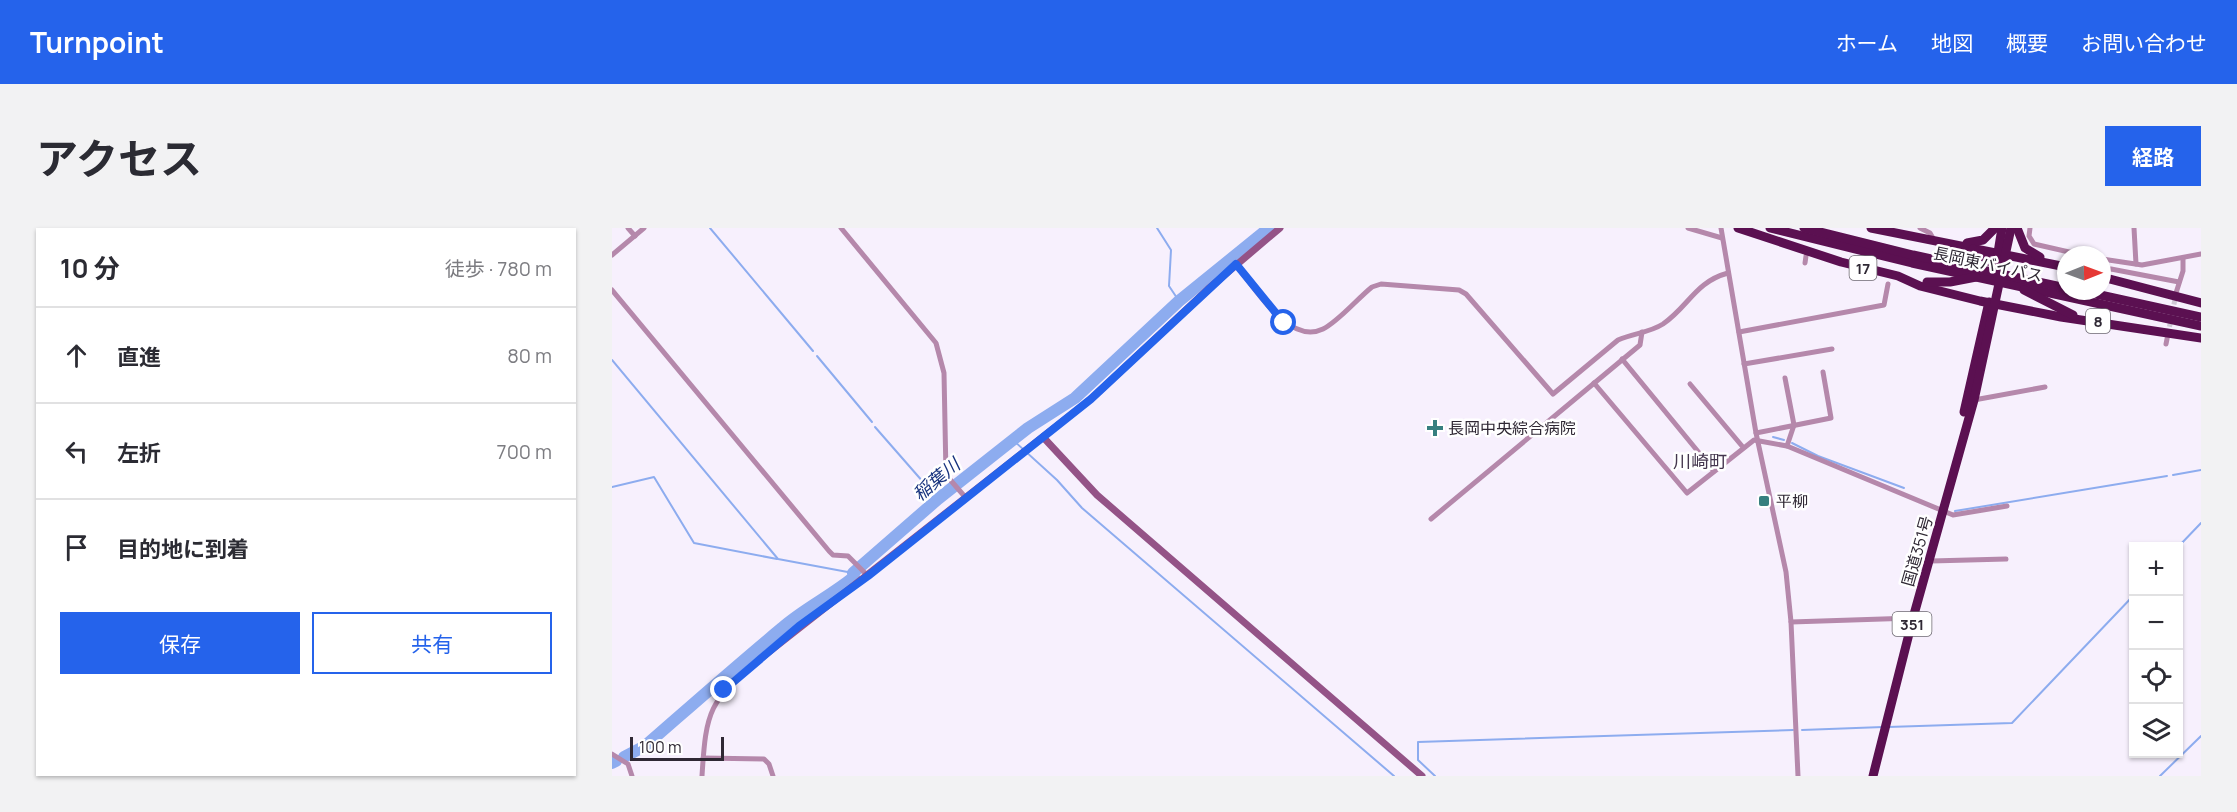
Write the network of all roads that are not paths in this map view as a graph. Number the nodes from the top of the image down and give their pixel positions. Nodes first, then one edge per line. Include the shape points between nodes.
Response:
1 (628, 228) edge
2 (644, 228) edge
3 (841, 228) edge
4 (1280, 228) edge
5 (1688, 228) edge
6 (1720, 228) edge
7 (1738, 228) edge
8 (1770, 228) edge
9 (1804, 228) edge
10 (1871, 228) edge
11 (1920, 228) edge
12 (1995, 228) edge
13 (2002, 228) edge
14 (2011, 228) edge
15 (2018, 228) edge
16 (2030, 228) edge
17 (2134, 228) edge
18 (635, 236) junction
19 (1722, 238) junction
20 (1934, 240) junction
21 (1971, 248) junction
22 (2057, 249) edge
23 (2201, 254) edge
24 (612, 255) edge
25 (1806, 256) dead end
26 (2183, 258) junction
27 (1804, 263) dead end
28 (2057, 263) edge
29 (2111, 263) edge
30 (1236, 264) junction
31 (2057, 264) edge
32 (2136, 264) junction
33 (1952, 266) junction
34 (2000, 266) junction
35 (2119, 267) junction
36 (2111, 268) edge
37 (1728, 273) junction
38 (1898, 276) junction
39 (2111, 279) edge
40 (2180, 282) junction
41 (1888, 284) dead end
42 (2046, 288) junction
43 (2057, 288) edge
44 (612, 290) edge
45 (2176, 293) tunnel mouth
46 (2111, 297) edge
47 (1988, 302) junction
48 (2201, 303) edge
49 (2201, 317) edge
50 (2083, 319) junction
51 (2201, 326) edge
52 (1642, 332) junction
53 (1739, 332) junction
54 (2168, 334) tunnel mouth
55 (2201, 338) edge
56 (2166, 344) dead end
57 (1832, 349) dead end
58 (1623, 359) junction
59 (1744, 364) junction
60 (1823, 372) dead end
61 (1785, 378) dead end
62 (1594, 383) junction
63 (1690, 384) dead end
64 (2045, 387) dead end
65 (1974, 400) junction
66 (1794, 425) junction
67 (1756, 433) junction
68 (1043, 437) junction
69 (1758, 442) junction
70 (1787, 446) junction
71 (1743, 447) junction
72 (1714, 471) junction
73 (1954, 473) junction
74 (965, 496) junction
75 (2007, 506) dead end
76 (1944, 511) junction
77 (1431, 519) dead end
78 (2006, 559) dead end
79 (1931, 561) junction
80 (867, 575) junction
81 (1913, 618) junction
82 (1791, 622) junction
83 (760, 659) joint
84 (614, 755) edge
85 (703, 758) junction
86 (632, 776) edge
87 (702, 776) edge
88 (773, 776) edge
89 (1422, 776) edge
90 (1798, 776) edge
91 (1873, 776) edge

1 - 18 street
2 - 18 street
3 - 74 street via 936,343 944,373 946,475
4 - 30 street
5 - 19 street
6 - 19 street
7 - 38 highway, 17
8 - 33 highway, 長岡東バイパス / 17
9 - 33 highway, 長岡東バイパス / 17
10 - 20 highway
11 - 20 street
12 - 20 highway via 1988,237 1976,242
13 - 34 highway
14 - 34 highway
15 - 28 highway via 2021,244 2029,252
16 - 22 street via 2034,244
17 - 32 street
18 - 24 street
19 - 37 street
20 - 21 highway
21 - 34 highway
21 - 34 highway
23 - 26 street
25 - 27 street
26 - 32 street
26 - 40 street
29 - 35 street
30 - 52 street via 1284,323 1302,331 1322,330 1372,287 1381,284 1459,290 1553,394 1618,340
30 - 68 street via 1091,399
31 - 34 highway via 2018,257
32 - 35 street
33 - 34 highway, 長岡東バイパス / 17
34 - 38 highway via 1944,283
34 - 42 highway, 長岡東バイパス / 8
34 - 47 highway
34 - 50 highway via 2024,291
35 - 36 street
35 - 40 street
37 - 52 street via 1703,283 1670,318 1652,331
37 - 53 street
38 - 47 highway, 17 via 1920,286
39 - 48 highway
40 - 45 street
41 - 53 street via 1884,304
42 - 43 highway, 長岡東バイパス / 8
42 - 51 highway, 長岡東バイパス / 8
44 - 80 street via 829,551 848,556
46 - 49 highway, 8
47 - 50 highway, 8
47 - 65 highway, 国道351号 / 351
47 - 73 highway, 国道351号 / 351
50 - 55 highway, 8
52 - 58 street via 1640,345
53 - 59 street
54 - 56 street
57 - 59 street
58 - 62 street
58 - 72 street
59 - 67 street
60 - 66 street via 1831,418
61 - 66 street
62 - 72 street via 1687,493
62 - 77 street
63 - 71 street
64 - 65 street
65 - 73 highway, 国道351号 / 351
66 - 67 street
66 - 70 street
67 - 69 street
68 - 74 street
68 - 89 street via 1096,495
69 - 70 street
69 - 71 street via 1754,440
69 - 82 street via 1786,572
70 - 76 street
71 - 72 street
73 - 76 highway, 国道351号 / 351
74 - 80 street
75 - 76 street via 1957,515
76 - 79 highway, 国道351号 / 351
78 - 79 street
79 - 81 highway, 国道351号 / 351
80 - 83 street
81 - 82 street
81 - 91 highway, 国道351号 / 351
82 - 90 street
83 - 85 street via 717,699 708,722
84 - 86 street via 625,762
85 - 87 street
85 - 88 street via 764,759

